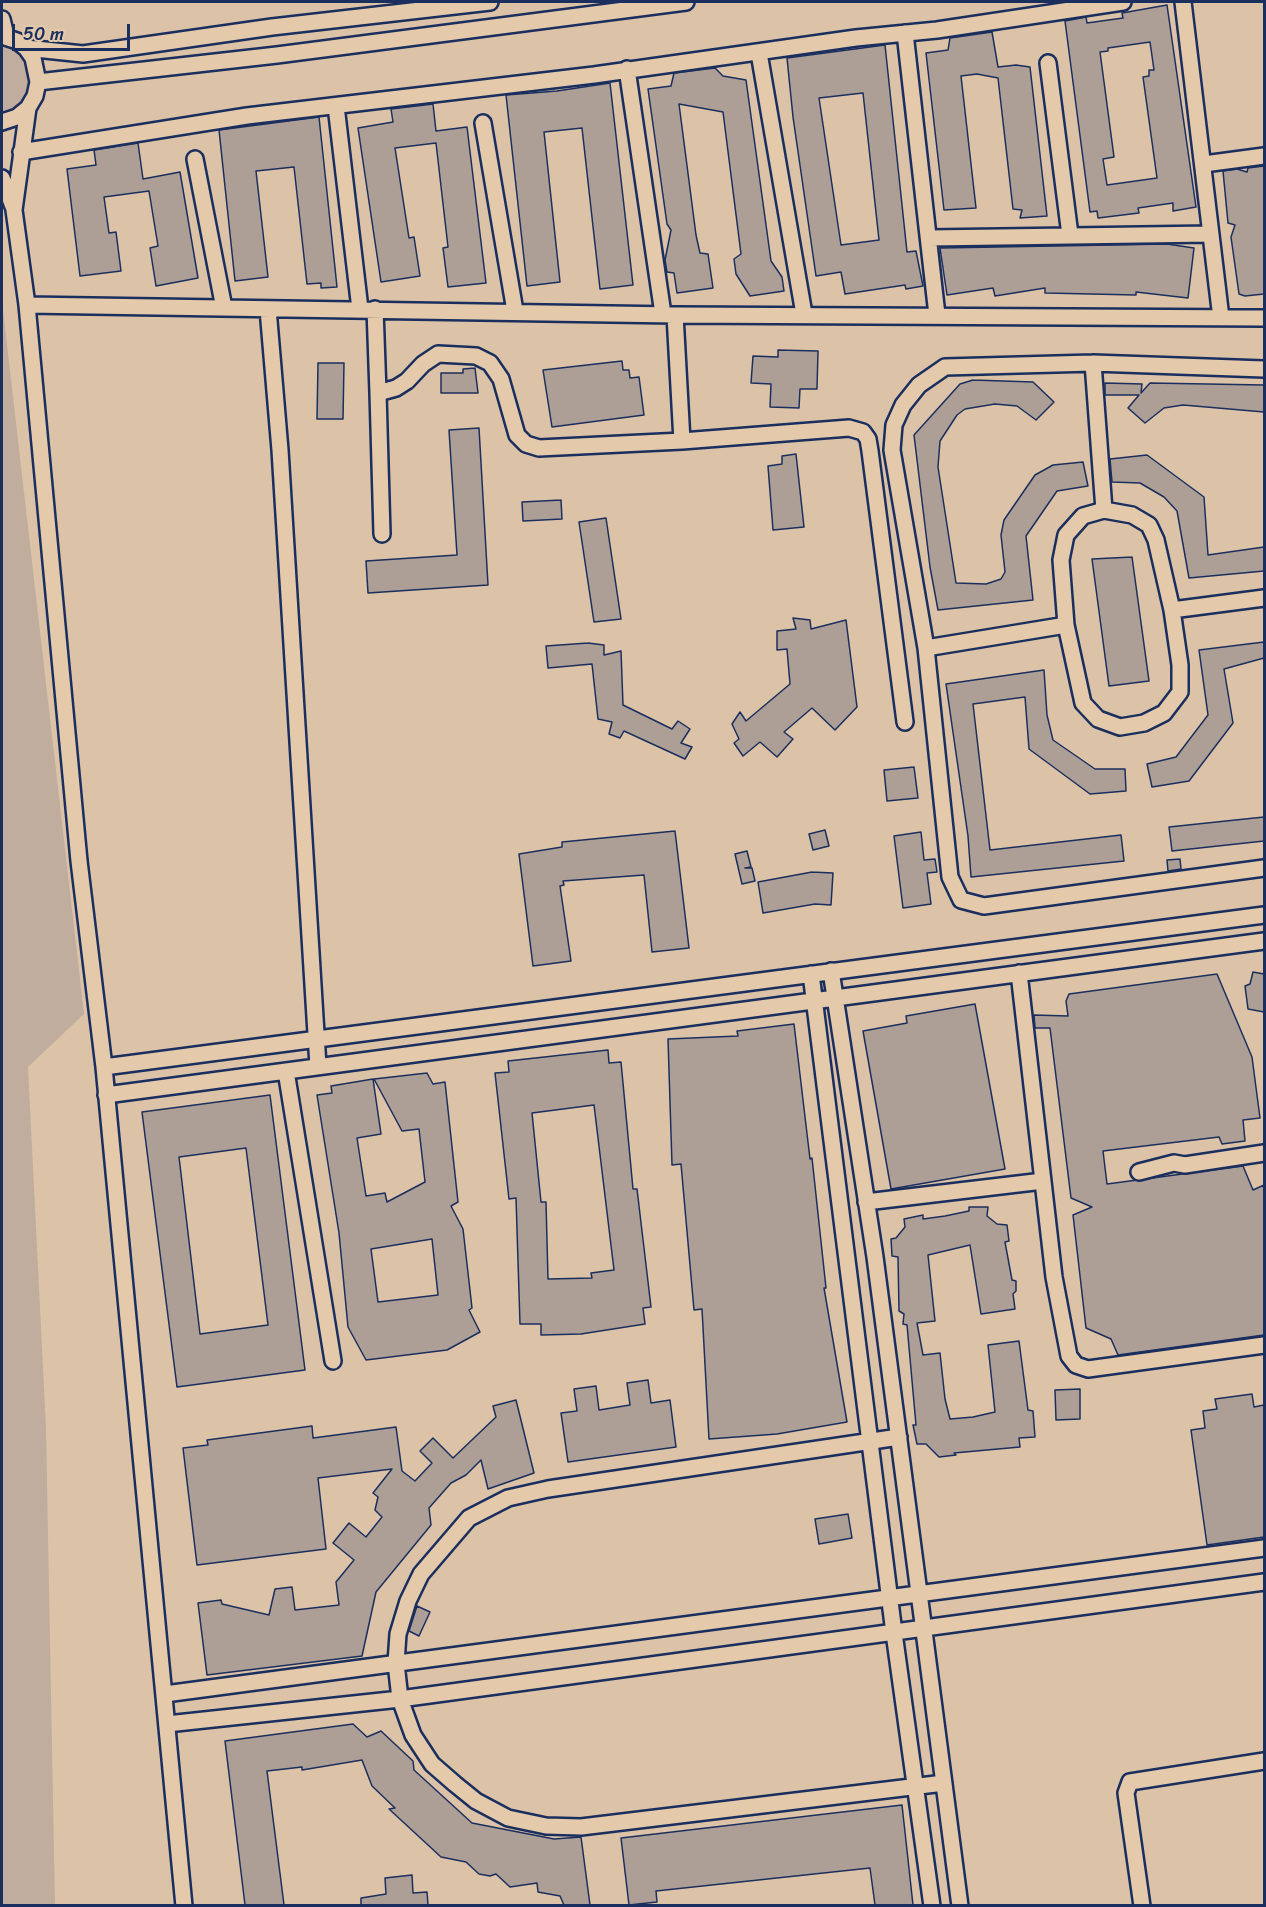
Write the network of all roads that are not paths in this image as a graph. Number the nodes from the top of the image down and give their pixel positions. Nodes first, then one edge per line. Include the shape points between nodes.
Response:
1 (490, 2) edge
2 (686, 2) edge
3 (1124, 2) edge
4 (1183, 2) edge
5 (2, 19) edge
6 (905, 33) junction
7 (4, 36) edge
8 (26, 48) junction
9 (759, 52) junction
10 (1048, 63) dead end
11 (627, 69) junction
12 (38, 82) junction
13 (336, 106) junction
14 (28, 108) junction
15 (2, 122) edge
16 (483, 123) dead end
17 (21, 152) junction
18 (1264, 156) edge
19 (195, 159) dead end
20 (1204, 164) junction
21 (2, 178) edge
22 (14, 210) junction
23 (1211, 234) junction
24 (1070, 235) junction
25 (929, 238) junction
26 (27, 305) junction
27 (224, 308) junction
28 (268, 309) junction
29 (368, 309) junction
30 (514, 311) junction
31 (804, 314) junction
32 (669, 315) junction
33 (937, 315) junction
34 (1221, 318) junction
35 (1264, 318) edge
36 (1093, 363) junction
37 (1264, 369) edge
38 (378, 393) junction
39 (681, 441) junction
40 (1104, 510) junction
41 (382, 534) dead end
42 (1264, 598) edge
43 (1172, 610) junction
44 (1066, 625) junction
45 (926, 648) junction
46 (904, 723) dead end
47 (1264, 868) edge
48 (1264, 915) edge
49 (1264, 940) edge
50 (831, 971) junction
51 (1019, 973) junction
52 (811, 974) junction
53 (836, 996) junction
54 (814, 999) junction
55 (316, 1039) junction
56 (318, 1066) junction
57 (104, 1067) junction
58 (286, 1071) junction
59 (106, 1095) junction
60 (1264, 1153) edge
61 (1139, 1172) dead end
62 (1043, 1181) junction
63 (866, 1202) junction
64 (1264, 1345) edge
65 (333, 1361) dead end
66 (899, 1437) junction
67 (872, 1442) junction
68 (1264, 1548) edge
69 (1264, 1582) edge
70 (919, 1594) junction
71 (892, 1598) junction
72 (924, 1629) junction
73 (894, 1633) junction
74 (396, 1663) junction
75 (165, 1694) junction
76 (400, 1699) junction
77 (167, 1724) junction
78 (1264, 1761) edge
79 (944, 1783) junction
80 (916, 1786) junction
81 (184, 1905) edge
82 (932, 1905) edge
83 (960, 1905) edge
84 (1142, 1905) edge

1 - 8 street via 83,54
2 - 12 street
3 - 6 street
4 - 20 street
5 - 7 street
6 - 9 street
6 - 25 street
7 - 8 street
8 - 12 street via 33,58
9 - 11 street
9 - 31 street
10 - 24 street
11 - 13 street
11 - 32 street
12 - 14 street
13 - 17 street
13 - 29 street
14 - 15 street
14 - 17 street
16 - 30 street
17 - 22 street
18 - 20 street
19 - 27 street
20 - 23 street
21 - 22 street
22 - 26 street
23 - 24 street
23 - 34 street
24 - 25 street
25 - 33 street
26 - 27 street
26 - 57 street via 79,861
27 - 28 street
28 - 29 street
28 - 55 street
29 - 30 street
29 - 38 street
30 - 32 street
31 - 32 street
31 - 33 street
32 - 39 street
33 - 34 street
34 - 35 street
36 - 37 street
36 - 40 street
36 - 45 street via 945,367 919,385 903,405 894,425 892,450
38 - 39 street via 407,381 438,354 476,356 490,363 501,379 518,435 526,444 539,448
38 - 41 street
39 - 46 street via 849,428 863,432 870,451
40 - 43 street via 1132,515 1149,525
40 - 44 street via 1083,516 1066,535 1061,560
42 - 43 street
43 - 44 street via 1180,692 1164,713 1144,723 1120,727 1098,719 1083,703
44 - 45 street
45 - 47 street via 950,877 961,900 984,906
48 - 50 street
49 - 51 street
50 - 52 street
50 - 53 street
51 - 53 street
51 - 62 street
52 - 54 street
52 - 55 street
53 - 54 street
53 - 63 street
54 - 56 street
54 - 67 street
55 - 56 street
55 - 57 street
56 - 58 street
57 - 59 street
58 - 59 street
58 - 65 street
59 - 75 street
60 - 61 street via 1185,1165 1174,1163
62 - 63 street
62 - 64 street via 1064,1338 1076,1365 1088,1369
63 - 66 street
66 - 67 street
66 - 70 street
67 - 71 street
67 - 74 street via 508,1498 469,1518 422,1574 398,1634
68 - 70 street
69 - 72 street
70 - 71 street
70 - 72 street
71 - 73 street
71 - 74 street
72 - 73 street
72 - 79 street
73 - 76 street
73 - 80 street
74 - 75 street
74 - 76 street
75 - 77 street
76 - 77 street
76 - 80 street via 413,1735 432,1764 476,1801 508,1818 546,1826 581,1827
77 - 81 street
78 - 84 street via 1130,1782 1126,1792
79 - 80 street
79 - 83 street
80 - 82 street

